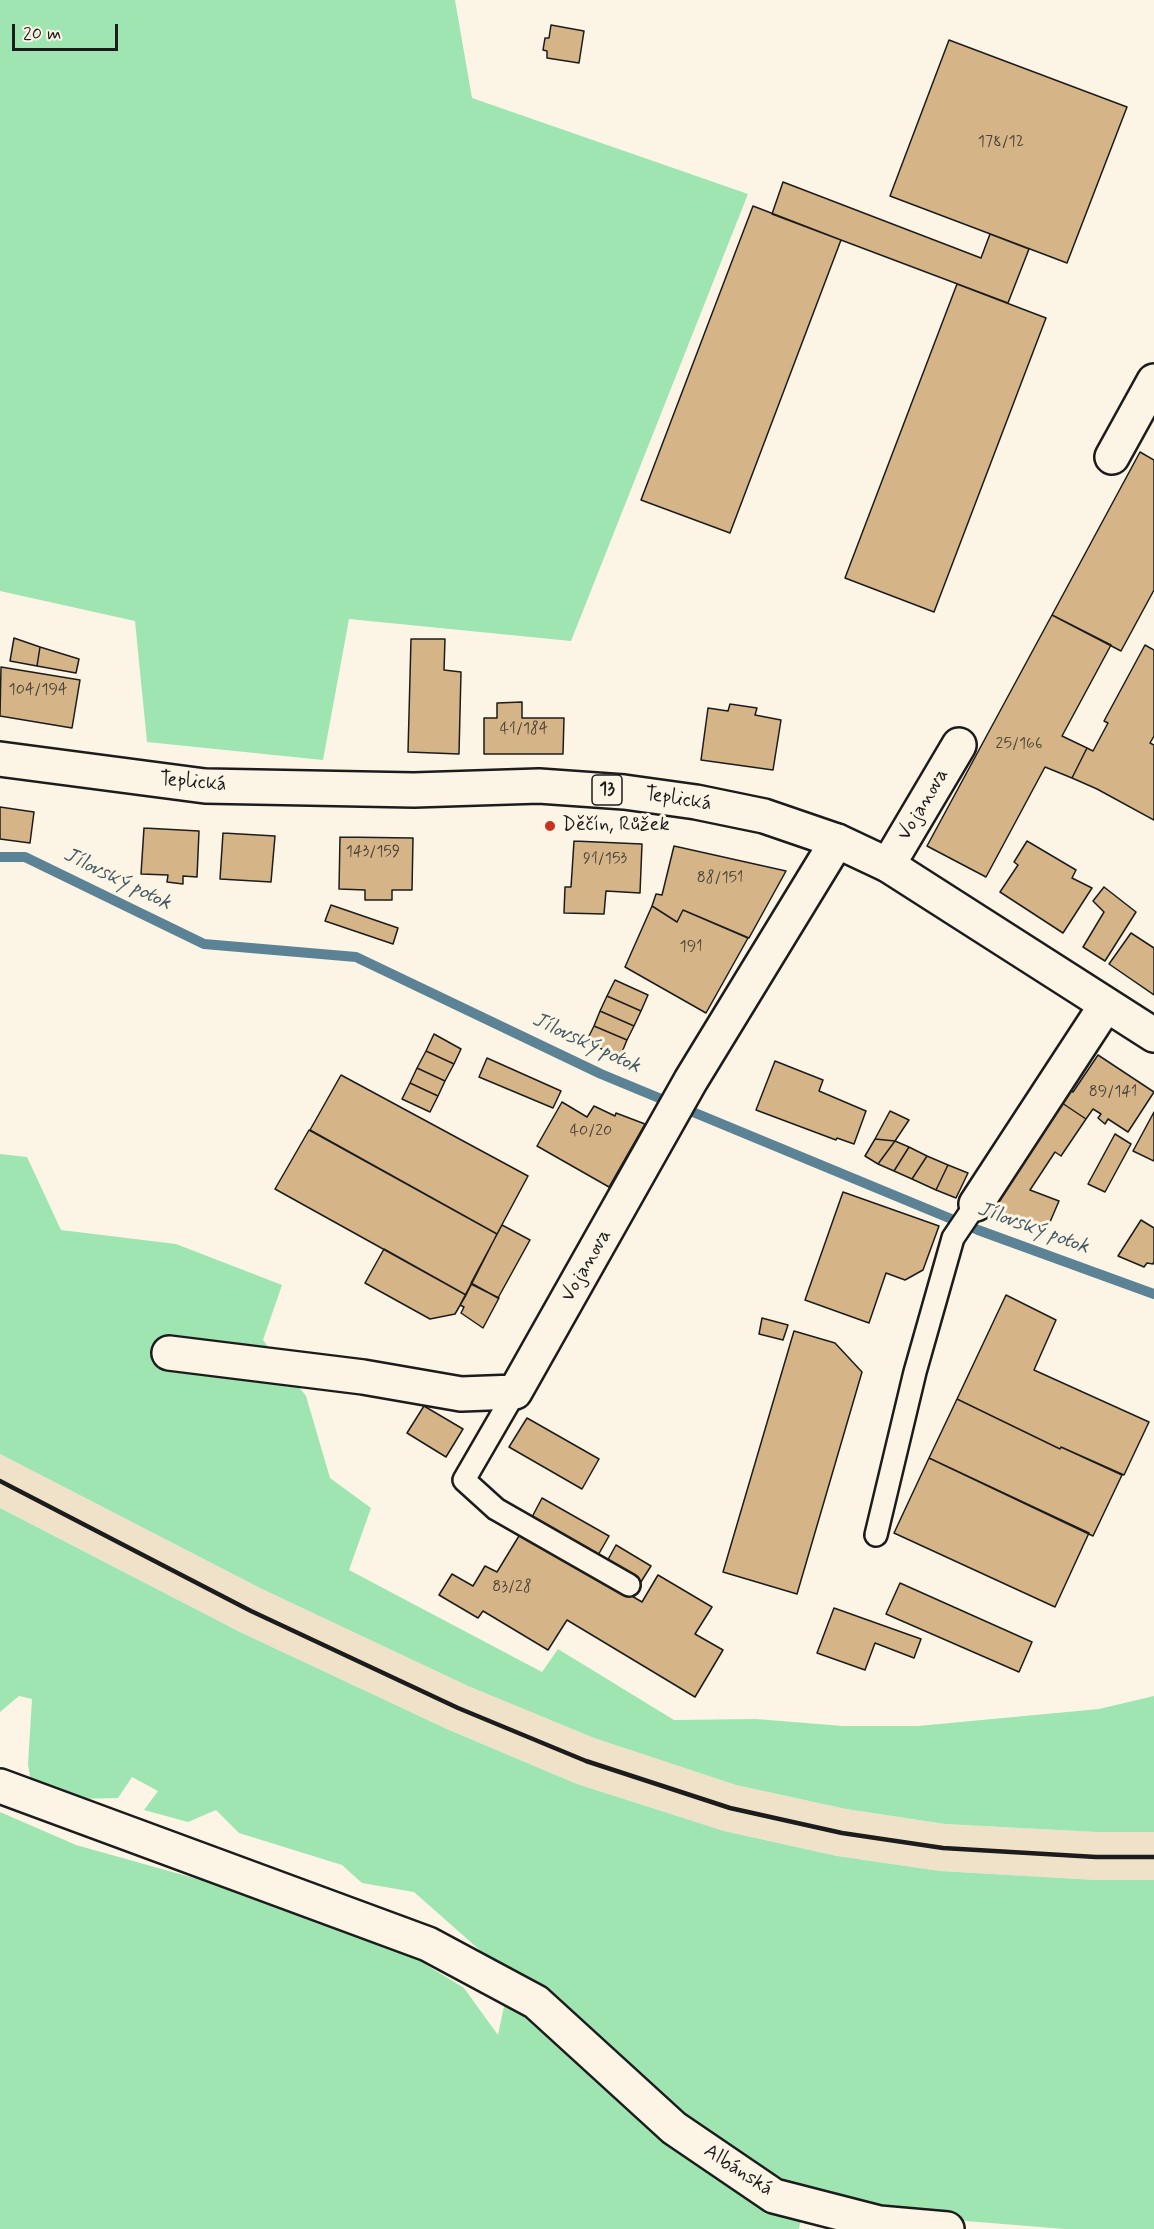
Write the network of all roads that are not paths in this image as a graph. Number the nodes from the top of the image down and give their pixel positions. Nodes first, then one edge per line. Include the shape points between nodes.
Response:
1 (1154, 381) edge
2 (1112, 457) dead end
3 (959, 745) dead end
4 (0, 759) edge
5 (837, 841) junction
6 (888, 865) junction
7 (1106, 1005) junction
8 (1154, 1035) edge
9 (976, 1204) joint
10 (169, 1353) dead end
11 (515, 1392) junction
12 (876, 1535) dead end
13 (629, 1585) dead end
14 (0, 1786) edge
15 (946, 2229) edge

1 - 2 street
3 - 6 street, Vojanova
4 - 5 street, Teplická / 13 via 205,786 414,790 539,786 624,792 764,816
5 - 6 street, Teplická / 13
5 - 11 street, Vojanova via 691,1080
6 - 7 street, Teplická / 13
7 - 8 street, Teplická / 13
7 - 9 street
9 - 12 lane via 953,1238 915,1372
10 - 11 street via 363,1377 461,1394
11 - 13 lane via 464,1480 496,1509
14 - 15 street, Albánská via 428,1944 536,2001 674,2128 774,2196 879,2223

